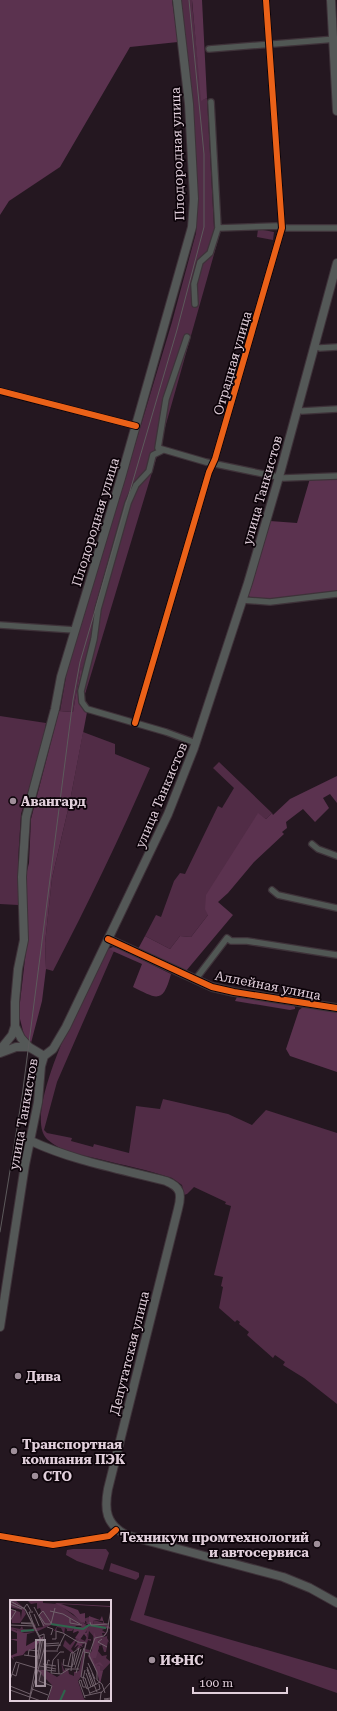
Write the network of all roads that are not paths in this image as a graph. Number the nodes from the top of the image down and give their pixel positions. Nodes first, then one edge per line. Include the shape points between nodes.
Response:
1 (177, 0) edge
2 (266, 0) edge
3 (330, 0) edge
4 (335, 39) edge
5 (269, 44) junction
6 (208, 49) dead end
7 (337, 100) edge
8 (211, 102) dead end
9 (337, 111) edge
10 (218, 228) junction
11 (282, 228) junction
12 (337, 228) edge
13 (337, 263) edge
14 (334, 282) edge
15 (195, 304) dead end
16 (187, 337) dead end
17 (314, 346) junction
18 (337, 347) edge
19 (0, 391) edge
20 (297, 409) junction
21 (337, 409) edge
22 (136, 426) junction
23 (161, 449) junction
24 (213, 464) junction
25 (337, 476) edge
26 (279, 477) junction
27 (337, 594) edge
28 (243, 600) junction
29 (0, 625) edge
30 (76, 630) junction
31 (135, 723) junction
32 (196, 743) junction
33 (312, 844) dead end
34 (337, 856) edge
35 (272, 890) dead end
36 (337, 908) edge
37 (108, 939) junction
38 (337, 955) edge
39 (195, 980) junction
40 (337, 1008) edge
41 (15, 1026) junction
42 (29, 1047) junction
43 (0, 1050) edge
44 (0, 1053) edge
45 (44, 1056) junction
46 (31, 1141) junction
47 (0, 1327) edge
48 (116, 1530) junction
49 (0, 1536) edge
50 (337, 1603) edge

1 - 22 main road, Плодородная улица via 189,104 194,199 192,226
2 - 5 street, Отрадная улица
3 - 4 main road
4 - 5 street
4 - 7 main road
5 - 6 street
5 - 11 street, Отрадная улица
7 - 9 main road
8 - 10 street
10 - 11 street
10 - 15 street via 210,253 200,262 194,284
11 - 12 street
11 - 24 street, Отрадная улица
13 - 14 main road, улица Танкистов
14 - 17 main road, улица Танкистов
16 - 23 street via 166,398
17 - 18 street
17 - 20 main road, улица Танкистов
19 - 22 street
20 - 21 street
20 - 26 main road, улица Танкистов
22 - 30 main road, Плодородная улица
23 - 24 street
23 - 31 street via 153,455 149,471 136,485 128,502 98,609 94,639 81,692 82,702 87,709
24 - 26 street
24 - 31 street, Отрадная улица
25 - 26 street
26 - 28 main road, улица Танкистов
27 - 28 street via 270,602
28 - 32 main road, улица Танкистов
29 - 30 street
30 - 41 main road, Плодородная улица via 61,677 26,817 22,877 24,940 18,976
31 - 32 street
32 - 37 main road, улица Танкистов via 168,814
33 - 34 street via 324,852
35 - 36 street via 278,895
37 - 39 main road, Аллейная улица
37 - 45 main road, улица Танкистов via 66,1027 53,1049
38 - 39 street via 227,938
39 - 40 main road, Аллейная улица via 234,992
41 - 42 main road
41 - 43 main road via 12,1035
42 - 44 main road via 16,1047
42 - 45 main road
45 - 46 main road, улица Танкистов
46 - 47 main road, улица Танкистов
46 - 48 main road, Депутатская улица via 52,1151 166,1181 178,1188 180,1200 107,1497 107,1514
48 - 49 street via 109,1536 53,1545
48 - 50 main road via 126,1535 283,1577

